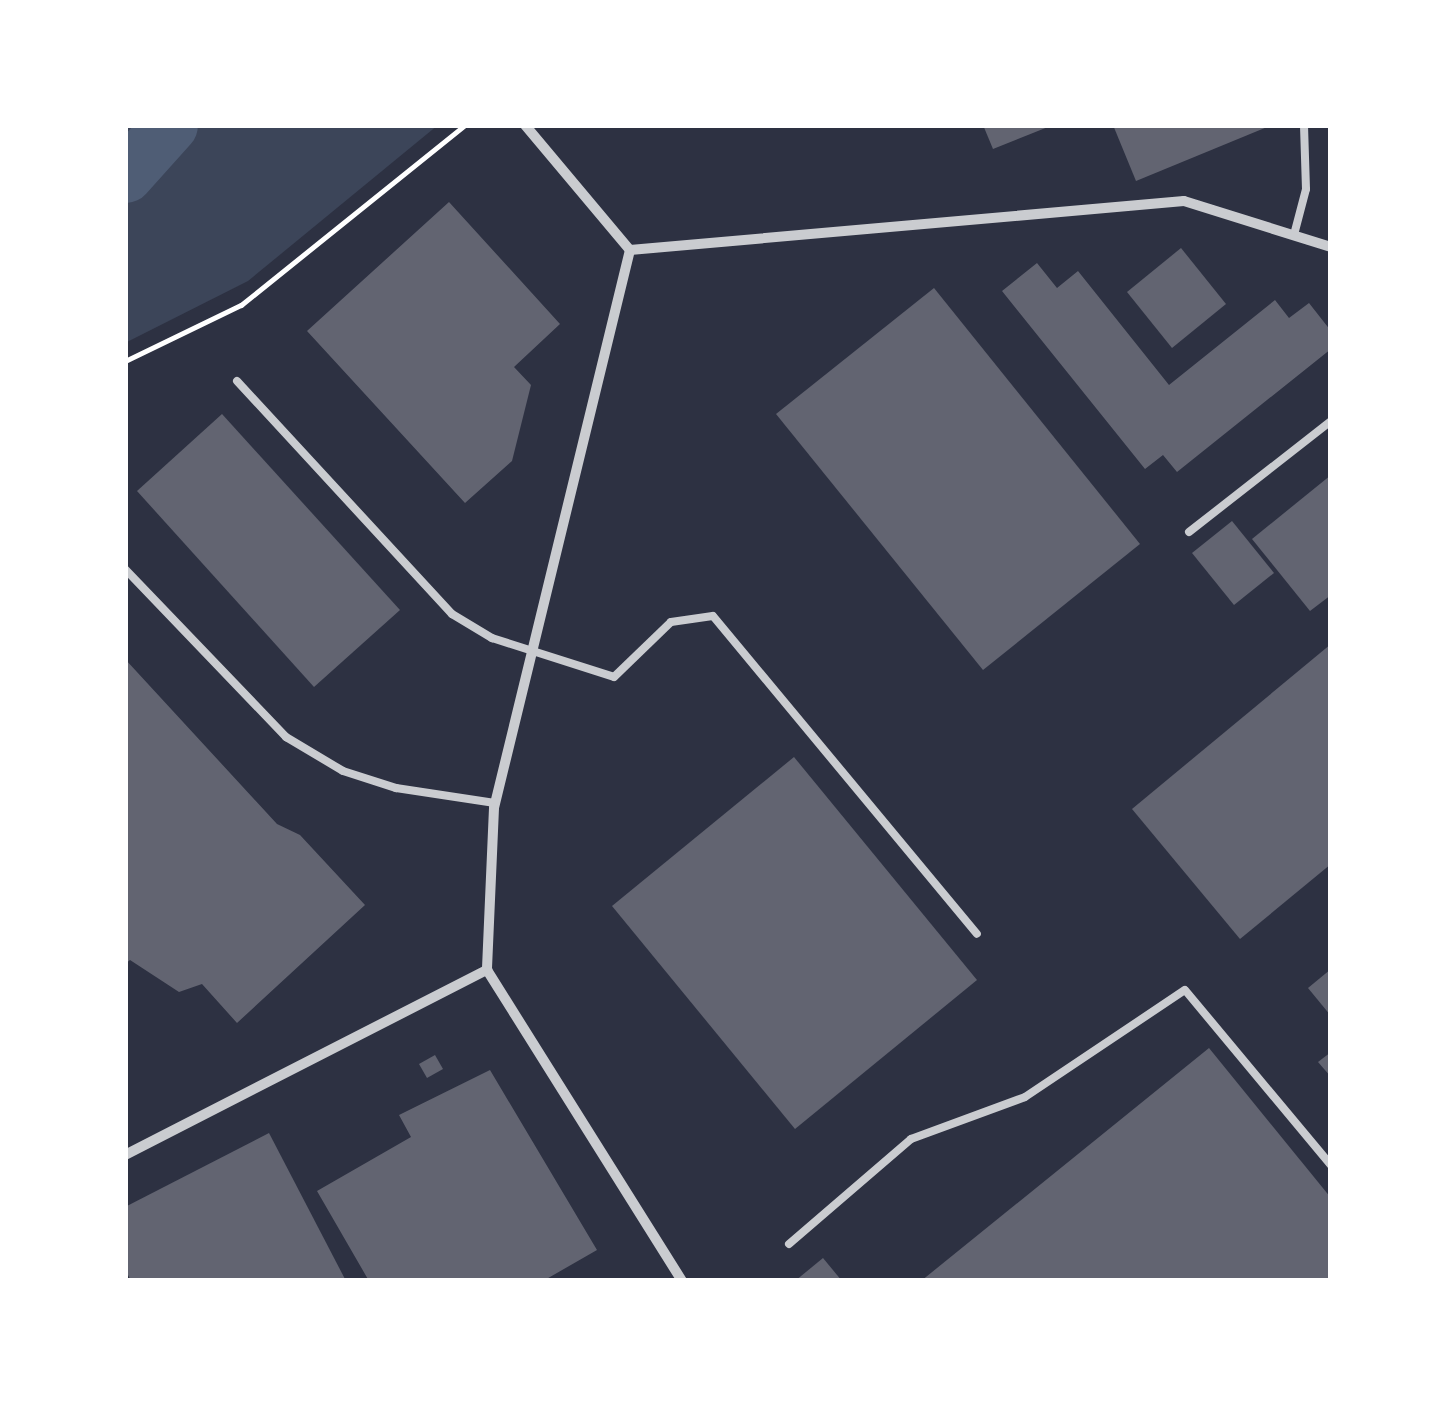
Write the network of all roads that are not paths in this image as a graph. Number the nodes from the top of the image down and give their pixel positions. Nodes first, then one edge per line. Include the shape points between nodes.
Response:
1 (525, 125) edge
2 (1304, 125) edge
3 (1294, 231) junction
4 (1331, 247) edge
5 (630, 250) junction
6 (236, 382) dead end
7 (1331, 421) edge
8 (1188, 532) dead end
9 (125, 570) edge
10 (534, 654) junction
11 (495, 803) junction
12 (977, 934) dead end
13 (487, 970) junction
14 (125, 1155) edge
15 (1331, 1165) edge
16 (789, 1244) dead end
17 (682, 1281) edge

1 - 5 street
2 - 3 lane via 1306,188
3 - 4 street
3 - 5 street via 1184,202
5 - 10 street
6 - 10 lane via 452,614
7 - 8 lane
9 - 11 lane via 286,737 343,771 396,788
10 - 11 street
10 - 12 lane via 614,677 672,622 713,616
11 - 13 street
13 - 14 street
13 - 17 street
15 - 16 lane via 1185,990 1025,1097 910,1140

